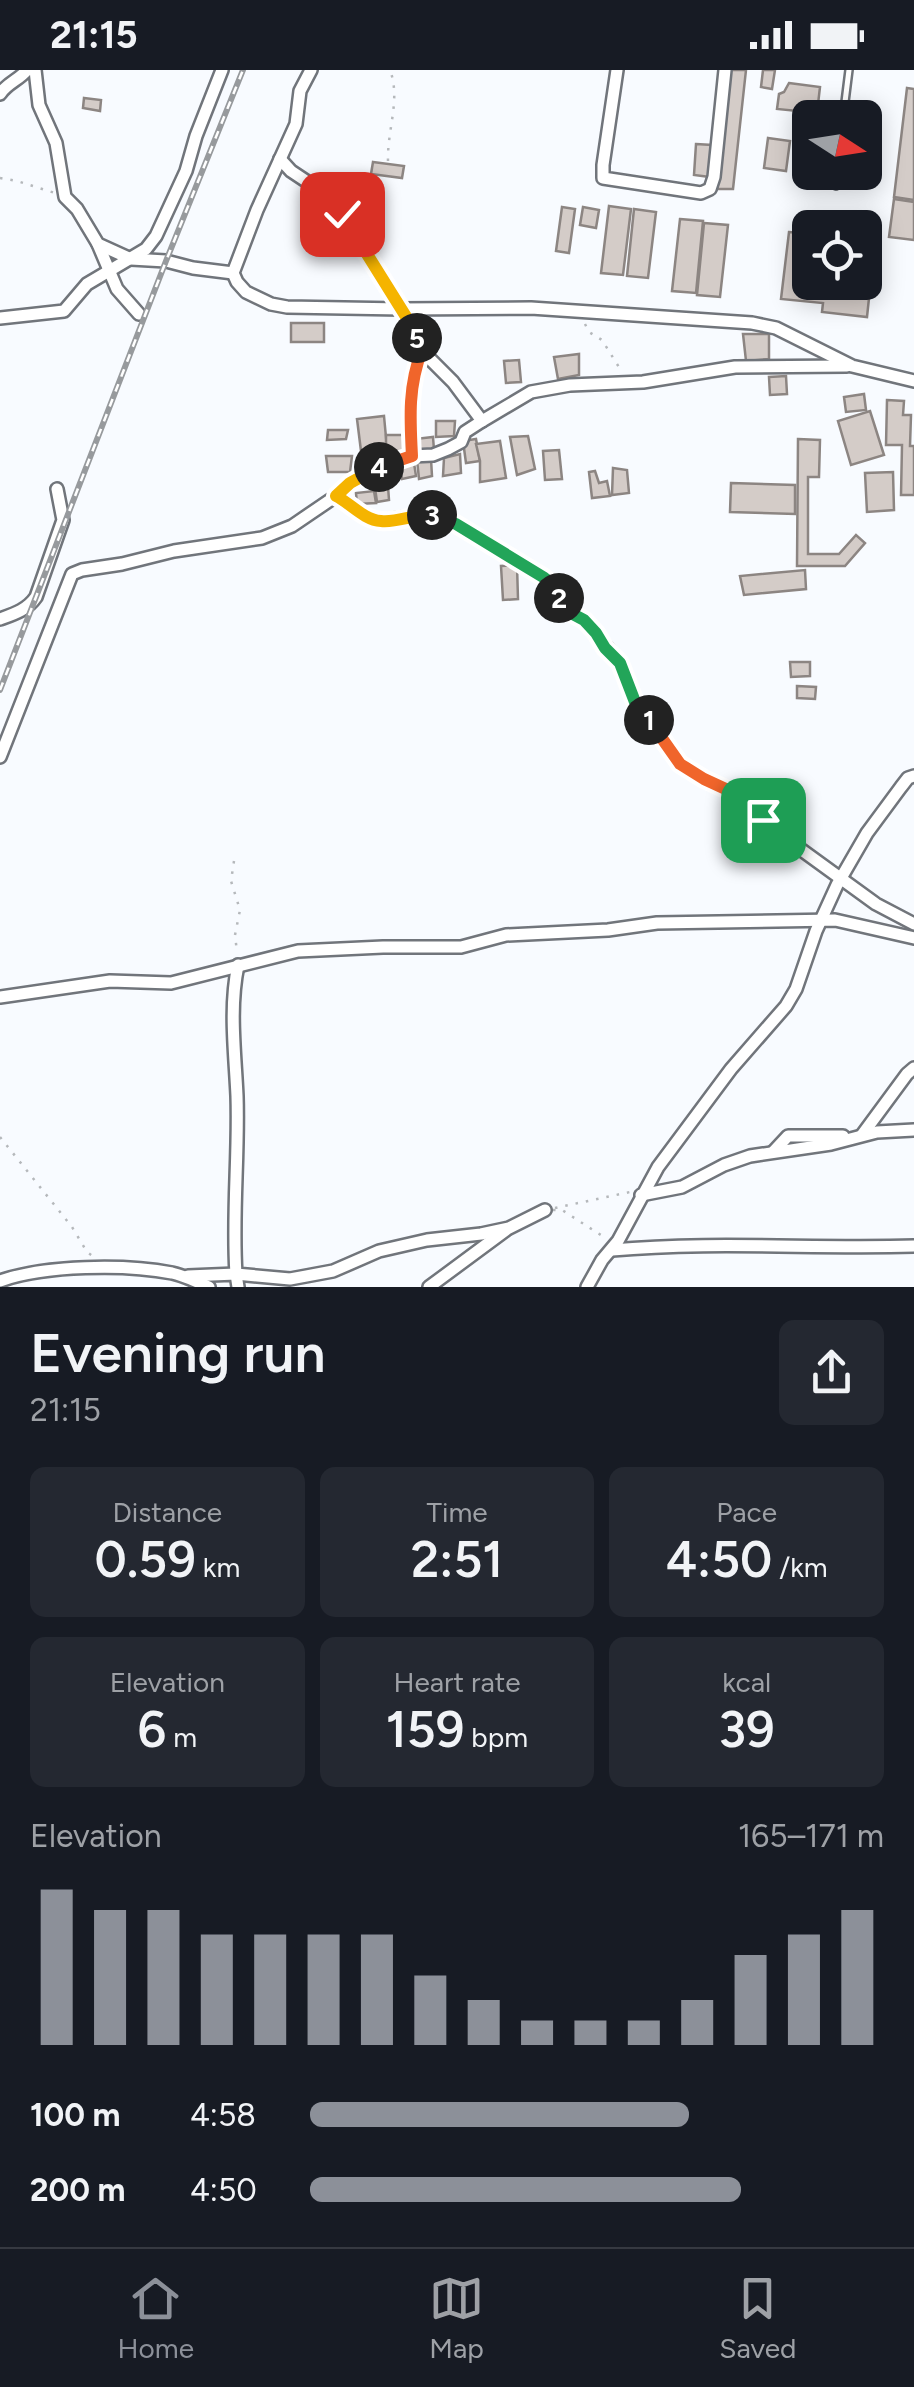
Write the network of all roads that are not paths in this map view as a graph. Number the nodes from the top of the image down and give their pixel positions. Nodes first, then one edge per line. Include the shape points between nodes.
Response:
1 (27, 70) edge
2 (35, 70) edge
3 (222, 70) edge
4 (300, 70) edge
5 (310, 70) edge
6 (617, 70) edge
7 (725, 70) edge
8 (848, 70) edge
9 (300, 91) junction
10 (0, 94) edge
11 (845, 100) edge
12 (280, 159) junction
13 (98, 244) junction
14 (131, 259) junction
15 (108, 273) junction
16 (234, 273) junction
17 (402, 310) junction
18 (139, 314) dead end
19 (0, 318) edge
20 (422, 350) junction
21 (852, 366) junction
22 (914, 382) edge
23 (482, 421) junction
24 (412, 456) junction
25 (57, 489) dead end
26 (336, 496) junction
27 (0, 619) edge
28 (0, 758) edge
29 (914, 776) edge
30 (841, 878) junction
31 (820, 920) junction
32 (914, 924) edge
33 (914, 938) edge
34 (238, 965) junction
35 (0, 997) edge
36 (914, 1068) edge
37 (914, 1130) edge
38 (862, 1136) junction
39 (641, 1196) junction
40 (545, 1210) road end
41 (509, 1228) junction
42 (914, 1246) edge
43 (614, 1247) junction
44 (182, 1276) junction
45 (237, 1280) edge
46 (0, 1281) edge
47 (209, 1287) edge
48 (429, 1287) edge
49 (587, 1287) edge

1 - 10 street
2 - 13 street via 66,197
3 - 14 street via 170,210
4 - 9 street
5 - 9 street
6 - 7 street via 603,178 701,193 714,177
8 - 11 lane
9 - 12 street via 296,124
12 - 16 street
12 - 17 street via 342,214
13 - 14 street
13 - 15 street
14 - 15 street
14 - 16 street
15 - 18 street
15 - 19 street via 87,284 64,312
16 - 17 street via 246,292 271,304
17 - 20 street
17 - 21 street via 530,308 752,323
20 - 23 street
20 - 24 street via 411,392
21 - 22 street
21 - 23 street via 735,367 570,385 531,392
23 - 24 street via 448,450
24 - 26 street via 364,474
25 - 27 street via 63,520 36,596
26 - 28 street via 262,538 72,574
26 - 30 street via 381,521 426,514 446,520 547,580 563,606 620,663 635,702 680,764 730,791
29 - 30 street via 866,834
30 - 31 street
30 - 32 street
31 - 33 street
31 - 34 street via 658,922 506,936 461,948 298,951
31 - 39 street via 786,1006
34 - 35 street via 172,983 110,980
34 - 45 street
36 - 38 street
37 - 38 street
38 - 39 street via 774,1151
39 - 43 street
40 - 41 street
41 - 45 street via 427,1240 290,1279
41 - 48 street
42 - 43 street
43 - 49 street
44 - 45 street
44 - 46 street via 112,1269 25,1273
44 - 47 street

